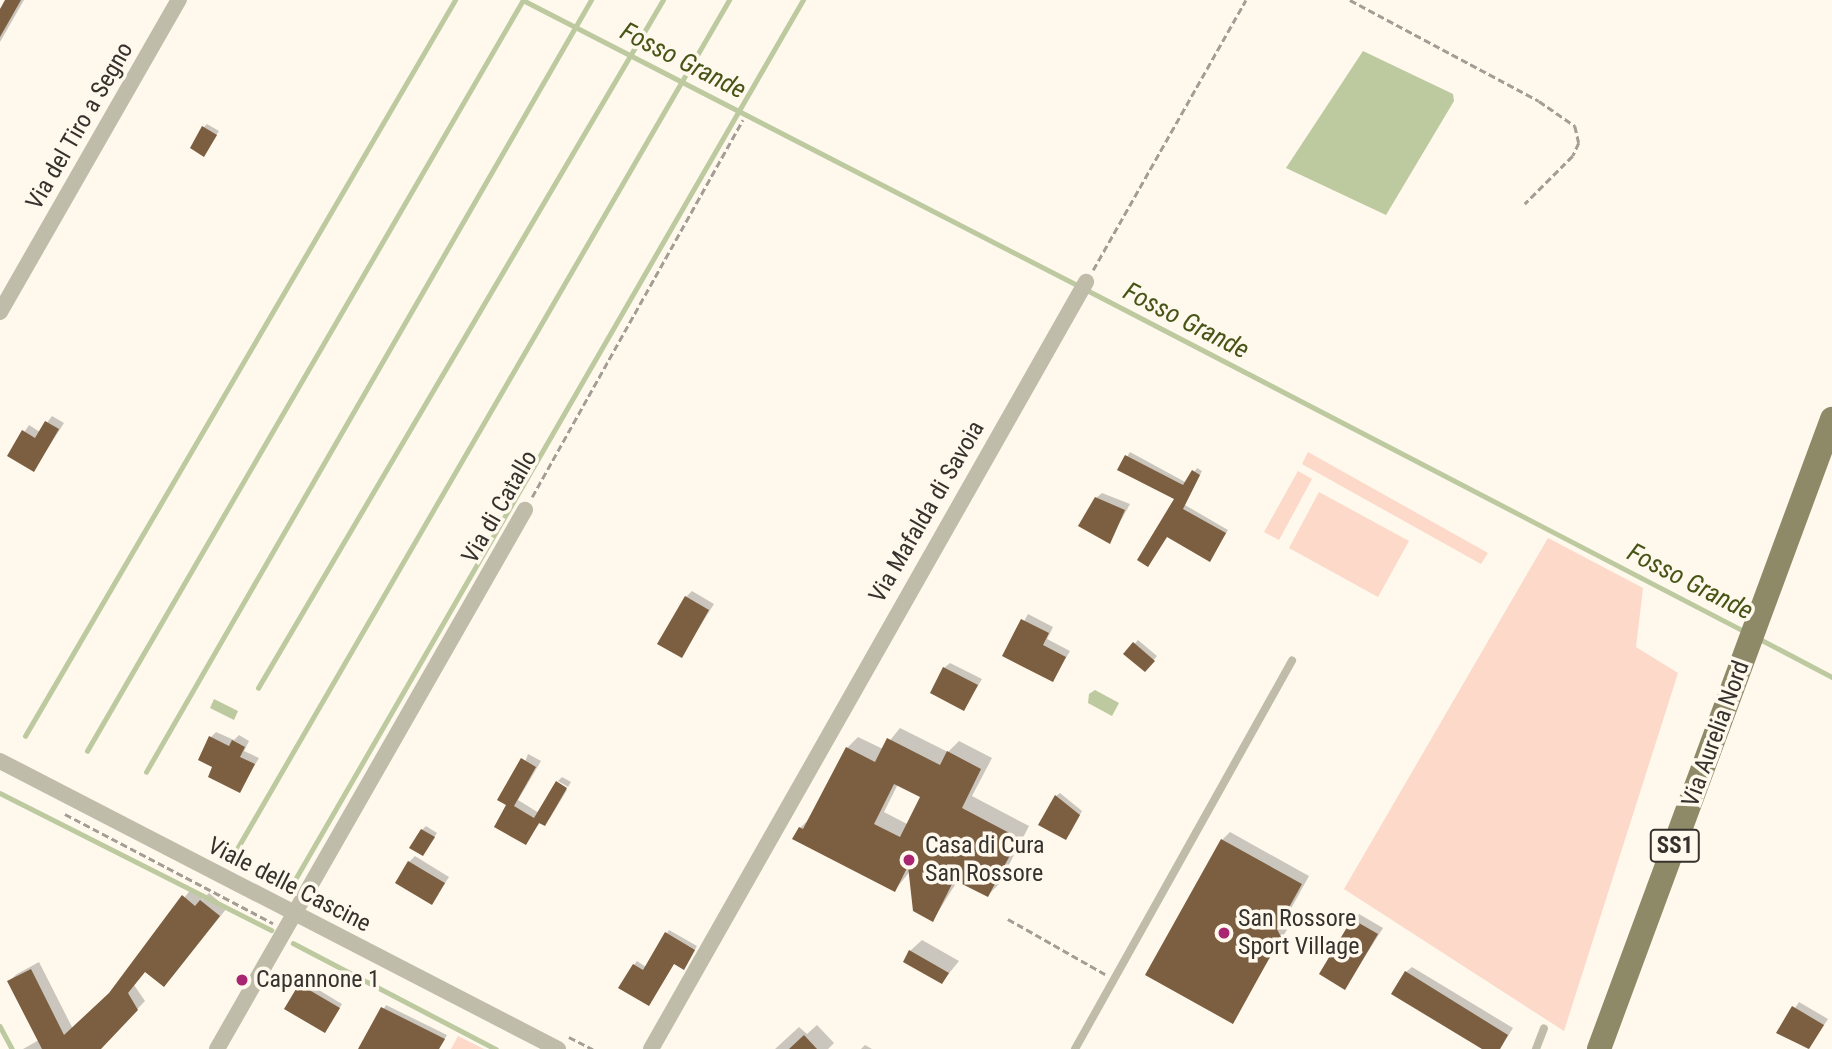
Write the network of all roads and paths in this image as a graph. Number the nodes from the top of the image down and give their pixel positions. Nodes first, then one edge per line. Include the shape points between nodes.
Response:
1 (179, 0) edge
2 (1246, 0) edge
3 (1350, 0) edge
4 (743, 120) dead end
5 (1525, 204) dead end
6 (1083, 288) joint
7 (0, 312) edge
8 (1832, 419) edge
9 (525, 510) joint
10 (1292, 661) dead end
11 (0, 761) edge
12 (60, 811) dead end
13 (294, 914) junction
14 (1008, 919) dead end
15 (286, 929) junction
16 (1114, 979) junction
17 (1544, 1028) dead end
18 (218, 1049) edge
19 (558, 1049) edge
20 (651, 1049) edge
21 (1074, 1049) edge
22 (1536, 1049) edge
23 (1599, 1049) edge

1 - 7 street, Via del Tiro a Segno
2 - 6 path
3 - 5 path via 1575,126 1579,143 1573,156
4 - 9 path, Via di Catallo
6 - 20 street, Via Mafalda di Savoia
8 - 23 main road, Via Aurelia Nord / SS1
9 - 13 street, Via di Catallo
10 - 16 lane
11 - 13 street, Viale delle Cascine
12 - 15 path
13 - 15 street, Via di Catallo
13 - 19 street, Viale delle Cascine
14 - 16 path
15 - 18 street, Via di Catallo
16 - 21 lane
17 - 22 lane

